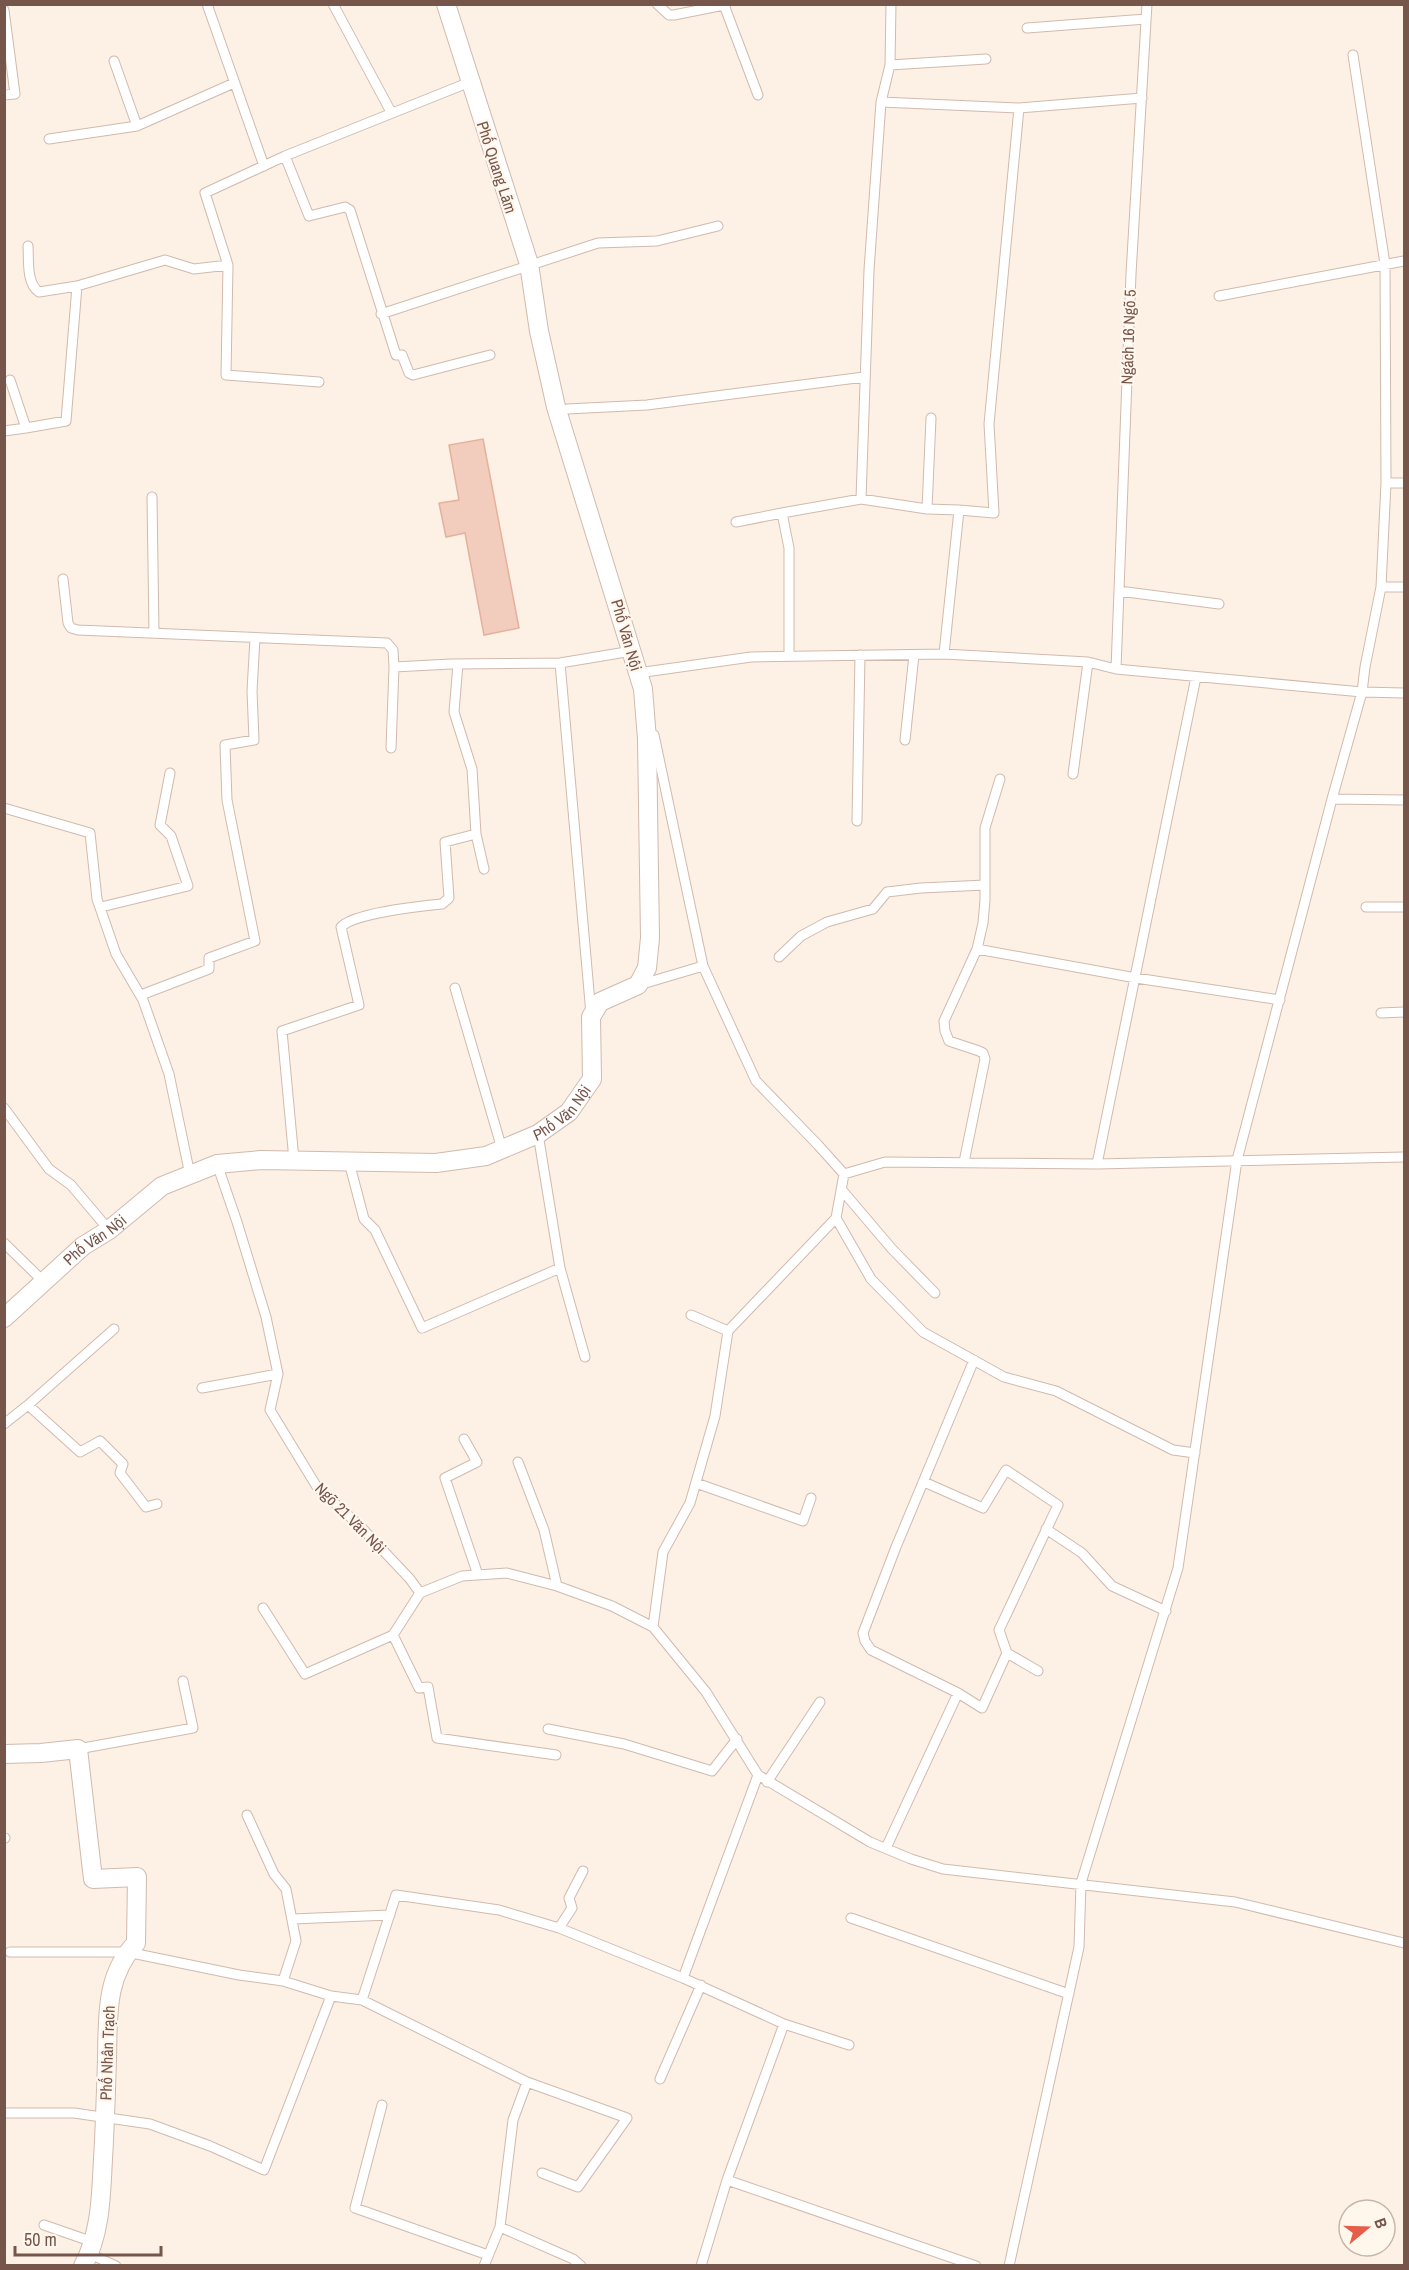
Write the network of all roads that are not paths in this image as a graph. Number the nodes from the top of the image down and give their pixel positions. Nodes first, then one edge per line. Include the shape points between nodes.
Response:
1 (207, 4) edge
2 (333, 4) edge
3 (446, 4) edge
4 (657, 4) edge
5 (891, 4) edge
6 (1147, 4) edge
7 (725, 5) edge
8 (4, 10) edge
9 (1146, 20) junction
10 (1027, 28) dead end
11 (1353, 55) dead end
12 (986, 59) dead end
13 (114, 61) dead end
14 (890, 65) junction
15 (470, 82) junction
16 (234, 83) junction
17 (4, 95) edge
18 (758, 95) dead end
19 (1142, 98) junction
20 (881, 102) junction
21 (1019, 108) junction
22 (391, 112) junction
23 (137, 126) junction
24 (48, 139) dead end
25 (285, 156) junction
26 (264, 166) junction
27 (718, 226) dead end
28 (28, 246) dead end
29 (1404, 261) edge
30 (529, 264) junction
31 (1385, 264) junction
32 (228, 265) junction
33 (77, 286) junction
34 (1219, 296) dead end
35 (381, 314) junction
36 (539, 331) joint
37 (490, 355) dead end
38 (864, 377) junction
39 (10, 380) dead end
40 (319, 382) dead end
41 (567, 409) dead end
42 (931, 418) dead end
43 (26, 428) junction
44 (4, 431) edge
45 (1386, 483) junction
46 (1404, 483) edge
47 (152, 497) dead end
48 (861, 499) junction
49 (927, 509) junction
50 (959, 510) junction
51 (782, 513) junction
52 (736, 522) dead end
53 (63, 579) dead end
54 (1381, 587) junction
55 (1404, 587) edge
56 (1119, 591) junction
57 (1219, 604) dead end
58 (154, 633) junction
59 (255, 638) junction
60 (632, 651) junction
61 (944, 654) junction
62 (860, 655) junction
63 (914, 655) junction
64 (789, 656) junction
65 (1088, 662) junction
66 (560, 663) junction
67 (458, 664) junction
68 (394, 667) junction
69 (1116, 669) junction
70 (1196, 677) junction
71 (641, 681) junction
72 (1362, 692) junction
73 (1404, 693) edge
74 (905, 740) dead end
75 (391, 748) dead end
76 (170, 774) dead end
77 (1073, 774) dead end
78 (1000, 779) dead end
79 (1332, 799) junction
80 (1404, 800) edge
81 (4, 808) edge
82 (856, 821) dead end
83 (476, 834) junction
84 (484, 870) dead end
85 (985, 885) junction
86 (101, 907) junction
87 (1366, 907) dead end
88 (1404, 907) edge
89 (977, 949) junction
90 (779, 957) dead end
91 (703, 966) junction
92 (1136, 978) junction
93 (638, 985) junction
94 (455, 988) dead end
95 (141, 995) junction
96 (1280, 1000) junction
97 (1404, 1012) edge
98 (1381, 1013) dead end
99 (591, 1017) junction
100 (4, 1108) edge
101 (538, 1134) junction
102 (502, 1149) junction
103 (1404, 1157) edge
104 (294, 1160) junction
105 (1237, 1160) junction
106 (349, 1162) junction
107 (964, 1162) junction
108 (217, 1164) junction
109 (1097, 1164) junction
110 (844, 1174) junction
111 (190, 1175) junction
112 (841, 1189) junction
113 (836, 1218) junction
114 (109, 1230) junction
115 (4, 1243) edge
116 (560, 1268) junction
117 (44, 1282) junction
118 (935, 1293) dead end
119 (691, 1315) dead end
120 (4, 1318) edge
121 (114, 1329) dead end
122 (728, 1331) junction
123 (585, 1357) dead end
124 (974, 1360) junction
125 (278, 1374) junction
126 (202, 1388) dead end
127 (28, 1405) junction
128 (4, 1425) edge
129 (464, 1439) dead end
130 (1195, 1453) junction
131 (518, 1462) dead end
132 (924, 1482) junction
133 (696, 1483) junction
134 (811, 1498) dead end
135 (157, 1504) dead end
136 (1046, 1529) junction
137 (478, 1575) junction
138 (558, 1586) junction
139 (420, 1593) junction
140 (263, 1608) dead end
141 (1166, 1611) junction
142 (653, 1627) junction
143 (393, 1635) junction
144 (1007, 1653) junction
145 (1038, 1671) dead end
146 (183, 1681) dead end
147 (958, 1693) junction
148 (820, 1702) dead end
149 (549, 1729) dead end
150 (737, 1739) junction
151 (78, 1749) junction
152 (4, 1754) edge
153 (556, 1755) dead end
154 (758, 1775) junction
155 (767, 1782) junction
156 (247, 1815) dead end
157 (886, 1848) junction
158 (583, 1871) dead end
159 (1081, 1883) junction
160 (390, 1915) junction
161 (852, 1918) dead end
162 (292, 1919) junction
163 (559, 1928) junction
164 (1404, 1942) edge
165 (10, 1952) dead end
166 (127, 1952) junction
167 (683, 1978) junction
168 (283, 1981) junction
169 (701, 1985) junction
170 (1069, 1994) junction
171 (331, 1996) junction
172 (362, 2000) junction
173 (784, 2024) junction
174 (849, 2045) dead end
175 (660, 2079) dead end
176 (527, 2082) junction
177 (382, 2105) dead end
178 (4, 2114) edge
179 (105, 2118) junction
180 (542, 2173) dead end
181 (727, 2180) junction
182 (44, 2225) dead end
183 (500, 2227) junction
184 (89, 2254) edge
185 (488, 2255) junction
186 (116, 2265) edge
187 (484, 2265) edge
188 (581, 2265) edge
189 (701, 2265) edge
190 (976, 2265) edge
191 (1009, 2265) edge

1 - 16 lane
2 - 22 lane
3 - 15 street, Phố Quang Lãm
4 - 7 lane via 669,15
5 - 14 lane
6 - 9 lane, Ngách 16 Ngõ 5
7 - 18 lane
8 - 17 lane via 15,94
9 - 10 lane
9 - 19 lane, Ngách 16 Ngõ 5
11 - 31 lane
12 - 14 lane
13 - 23 lane
14 - 20 lane
15 - 22 lane
15 - 30 street, Phố Quang Lãm
16 - 23 lane
16 - 26 lane
19 - 21 lane
19 - 56 lane, Ngách 16 Ngõ 5
20 - 21 lane
20 - 38 lane
21 - 50 lane via 989,424 994,513
22 - 25 lane
23 - 24 lane
25 - 26 lane
25 - 35 lane via 309,216 345,207 350,210
26 - 32 lane via 204,193
27 - 30 lane via 657,242 598,243
28 - 33 lane via 30,278 35,290
29 - 31 lane
30 - 35 lane
30 - 36 street, Phố Quang Lãm
31 - 34 lane
31 - 45 lane
32 - 33 lane via 194,269 165,260
32 - 40 lane via 226,375
33 - 43 lane via 66,421
35 - 37 lane via 396,355 402,355 411,374
36 - 60 street, Phố Văn Nội via 556,407
38 - 41 lane via 647,405
38 - 48 lane
39 - 43 lane
42 - 49 lane
43 - 44 lane
45 - 46 lane
45 - 54 lane
47 - 58 lane
48 - 49 lane
48 - 51 lane
49 - 50 lane
50 - 61 lane
51 - 52 lane
51 - 64 lane via 789,548
53 - 58 lane via 71,628
54 - 55 lane
54 - 72 lane
56 - 57 lane
56 - 69 lane, Ngách 16 Ngõ 5
58 - 59 lane
59 - 68 lane via 387,643 393,650
59 - 95 lane via 254,740 225,745 227,800 255,941 209,958 209,969
60 - 66 lane
60 - 71 street, Phố Văn Nội
61 - 63 lane
61 - 65 lane
62 - 63 lane
62 - 64 lane
62 - 82 lane
63 - 74 lane
64 - 71 lane via 751,657
65 - 69 lane
65 - 77 lane
66 - 67 lane
66 - 99 lane
67 - 68 lane
67 - 83 lane via 454,712 472,769
68 - 75 lane
69 - 70 lane
70 - 72 lane
70 - 92 lane
71 - 91 lane
71 - 93 street, Phố Văn Nội via 647,739 650,938 646,968
72 - 73 lane
72 - 79 lane
76 - 86 lane via 160,825 171,836 188,886
78 - 85 lane via 985,828
79 - 80 lane
79 - 96 lane
81 - 86 lane via 90,833
83 - 84 lane
83 - 104 lane via 445,842 449,898 442,904 374,914 345,922 341,927 359,1005 282,1030
85 - 89 lane
85 - 90 lane via 887,892 873,909 826,922 801,936
86 - 95 lane via 116,954
87 - 88 lane
89 - 92 lane
89 - 107 lane via 944,1021 949,1041 983,1053 985,1059
91 - 93 lane
91 - 110 lane via 756,1081
92 - 96 lane
92 - 109 lane
93 - 99 street via 600,1002
94 - 102 lane
95 - 111 lane via 169,1074
96 - 105 lane
97 - 98 lane
99 - 101 street, Phố Văn Nội via 592,1079 569,1112
100 - 114 lane via 49,1169 70,1185
101 - 102 street, Phố Văn Nội
101 - 116 lane
102 - 106 street, Phố Văn Nội via 486,1156 436,1163
103 - 105 lane
104 - 106 street, Phố Văn Nội
104 - 108 street, Phố Văn Nội
105 - 109 lane
105 - 130 lane
106 - 116 lane via 364,1219 375,1230 422,1328
107 - 109 lane
107 - 110 lane via 885,1162
108 - 111 street, Phố Văn Nội
108 - 125 lane, Ngõ 21 Văn Nội via 266,1317
110 - 112 lane
111 - 114 street, Phố Văn Nội via 162,1186
112 - 113 lane
112 - 118 lane
113 - 122 lane
113 - 124 lane via 872,1279 886,1294 923,1332
114 - 117 street, Phố Văn Nội via 83,1246
115 - 117 lane
116 - 123 lane
117 - 120 street, Phố Văn Nội
119 - 122 lane
121 - 127 lane
122 - 133 lane via 715,1416
124 - 130 lane via 1004,1377 1056,1391 1173,1450
124 - 132 lane
125 - 126 lane
125 - 139 lane, Ngõ 21 Văn Nội via 270,1410 317,1487 359,1525
127 - 128 lane
127 - 135 lane via 80,1452 100,1441 123,1464 120,1473 146,1507
129 - 137 lane via 477,1462 446,1478
130 - 141 lane via 1178,1568
131 - 138 lane via 544,1530
132 - 136 lane via 983,1508 1006,1470 1058,1505
132 - 147 lane via 863,1633 871,1650
133 - 134 lane via 803,1521
133 - 142 lane via 690,1503 663,1552
136 - 141 lane via 1082,1553 1112,1586
136 - 144 lane via 999,1630
137 - 138 lane via 507,1573
137 - 139 lane via 462,1576
138 - 142 lane via 612,1606
139 - 143 lane
140 - 143 lane via 305,1674
141 - 159 lane
142 - 150 lane via 706,1692
143 - 153 lane via 419,1688 428,1687 437,1738
144 - 145 lane
144 - 147 lane via 982,1707
146 - 151 lane via 193,1728
147 - 157 lane
148 - 155 lane
149 - 150 lane via 624,1744 712,1771
150 - 154 lane
151 - 152 street
151 - 166 street, Phố Nhân Trạch via 93,1879 137,1877 136,1942
154 - 155 lane
154 - 167 lane
155 - 157 lane
156 - 162 lane via 274,1874 286,1889
157 - 159 lane via 944,1869
158 - 163 lane via 569,1898 572,1908
159 - 164 lane via 1235,1902
159 - 170 lane via 1079,1947
160 - 162 lane
160 - 163 lane via 396,1895 499,1910
160 - 172 lane
161 - 170 lane
162 - 168 lane via 296,1941
163 - 167 lane
165 - 166 lane
166 - 168 lane via 239,1976
166 - 179 street, Phố Nhân Trạch via 108,2000
167 - 169 lane
168 - 171 lane
169 - 173 lane
169 - 175 lane
170 - 191 lane
171 - 172 lane
171 - 179 lane via 264,2170 150,2124
172 - 176 lane
173 - 174 lane
173 - 181 lane
176 - 180 lane via 627,2118 578,2187
176 - 183 lane via 513,2120
177 - 185 lane via 355,2208
178 - 179 lane via 74,2113
179 - 184 street, Phố Nhân Trạch via 100,2212
181 - 189 lane
181 - 190 lane
182 - 184 lane
183 - 185 lane
183 - 188 lane
184 - 186 lane
185 - 187 lane

